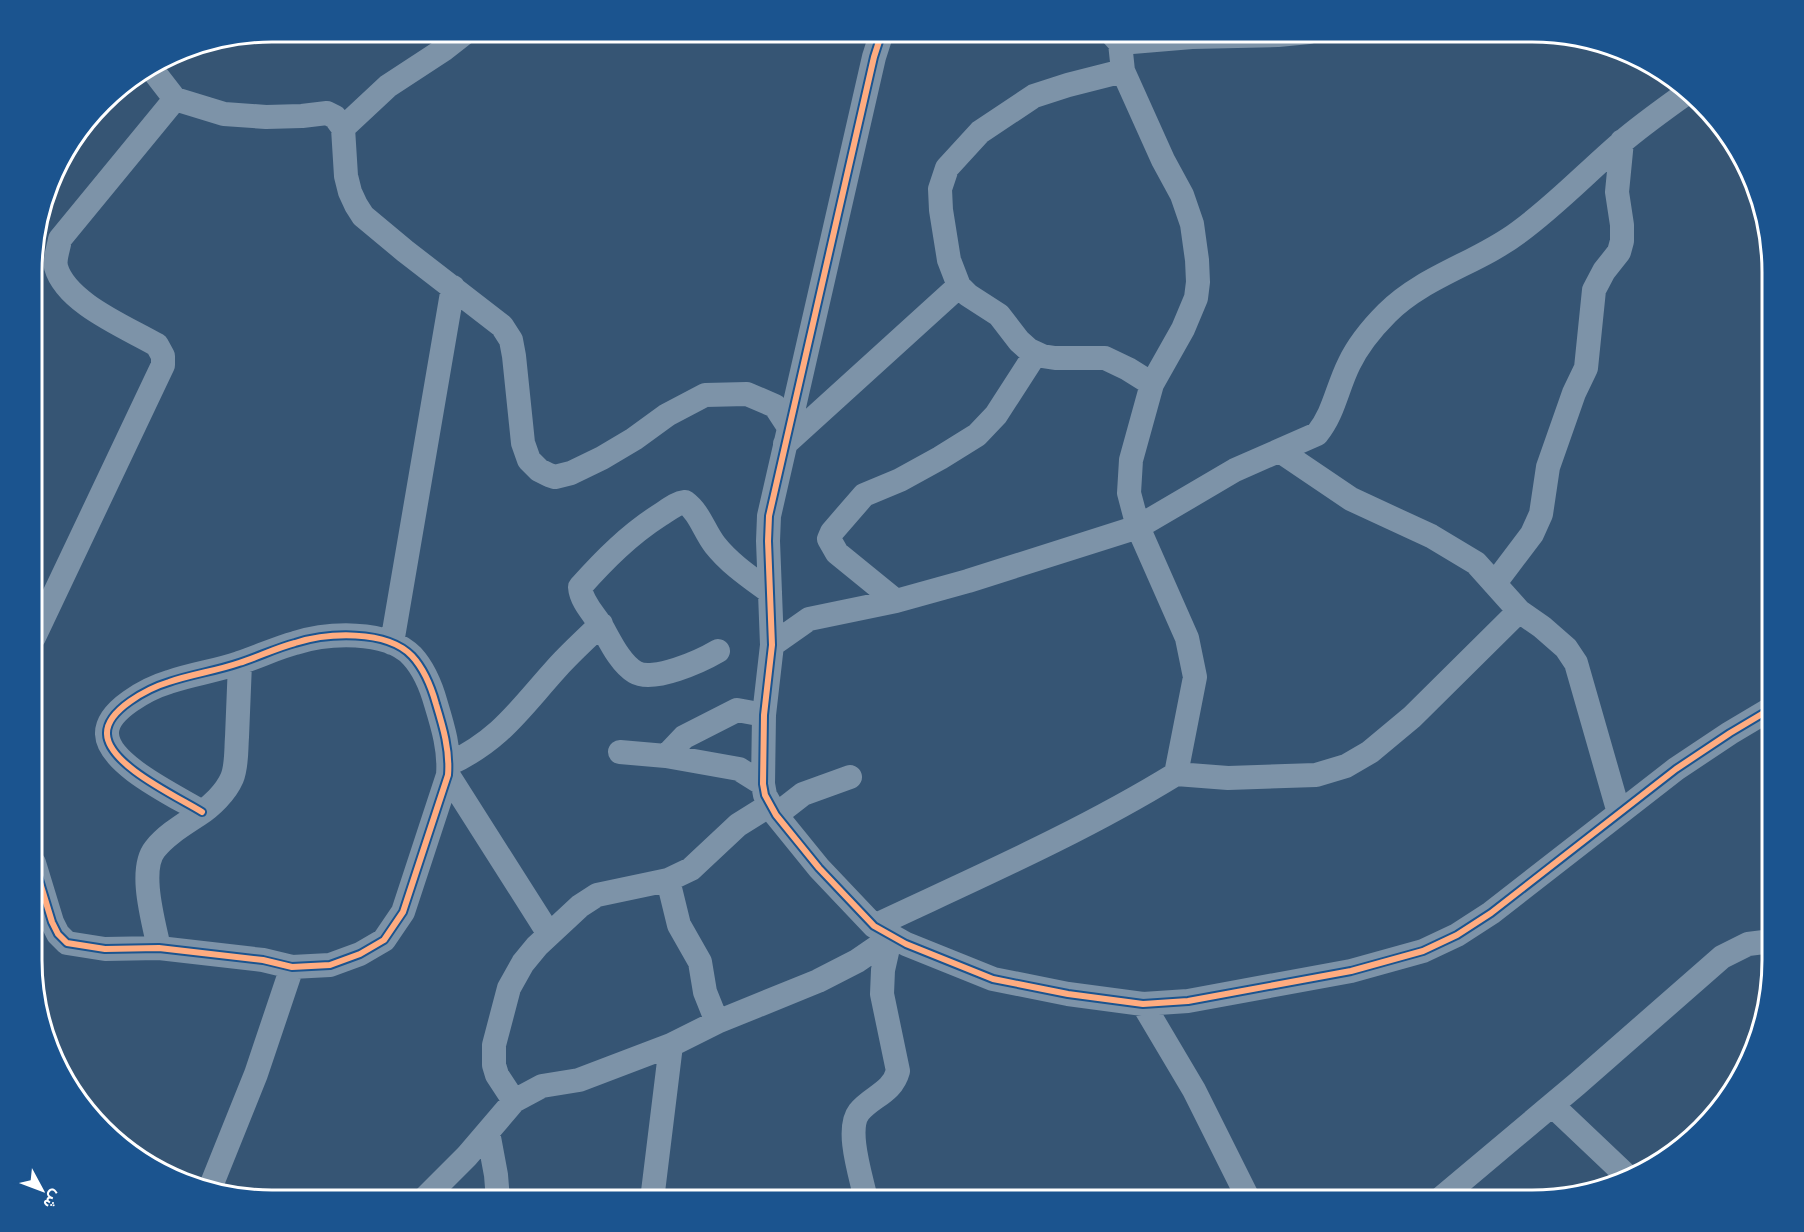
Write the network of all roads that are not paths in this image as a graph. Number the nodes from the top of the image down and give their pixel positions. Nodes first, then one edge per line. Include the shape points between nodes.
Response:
1 (453, 42) edge
2 (879, 42) edge
3 (1116, 42) edge
4 (1123, 71) junction
5 (155, 74) edge
6 (1681, 97) edge
7 (175, 99) junction
8 (343, 128) junction
9 (1622, 141) junction
10 (959, 286) junction
11 (453, 287) junction
12 (1036, 353) junction
13 (1152, 384) junction
14 (787, 436) junction
15 (1280, 451) junction
16 (1138, 527) junction
17 (1495, 583) junction
18 (770, 592) junction
19 (896, 601) junction
20 (1519, 611) junction
21 (42, 618) edge
22 (601, 624) junction
23 (392, 643) junction
24 (772, 645) junction
25 (718, 651) dead end
26 (240, 663) junction
27 (1762, 714) edge
28 (764, 715) junction
29 (620, 752) dead end
30 (666, 756) junction
31 (449, 769) junction
32 (1176, 774) junction
33 (850, 777) dead end
34 (770, 801) junction
35 (202, 812) junction
36 (1618, 813) junction
37 (668, 880) junction
38 (42, 891) edge
39 (549, 934) junction
40 (890, 936) junction
41 (1762, 942) edge
42 (159, 948) junction
43 (292, 967) junction
44 (1143, 1004) junction
45 (717, 1022) junction
46 (671, 1045) junction
47 (514, 1101) junction
48 (1552, 1105) junction
49 (488, 1132) junction
50 (1622, 1172) edge
51 (213, 1182) edge
52 (433, 1190) edge
53 (497, 1190) edge
54 (653, 1190) edge
55 (864, 1190) edge
56 (1244, 1190) edge
57 (1451, 1190) edge

1 - 8 street via 388,86
2 - 14 street
3 - 4 street
4 - 10 street via 1034,96 980,132 947,168 940,189 941,210 949,260
4 - 13 street via 1182,195 1192,224 1197,260 1196,298
5 - 7 street
6 - 9 street
7 - 8 street via 224,114 266,117 327,113
7 - 21 street via 60,239 55,264 64,285 78,299 157,345 163,365
8 - 11 street via 346,176 363,216
9 - 15 street via 1517,234 1417,289 1388,312 1362,341 1348,365 1325,424 1317,434
9 - 17 street via 1617,192 1622,241 1594,291 1586,368 1548,466 1542,514
10 - 12 street via 999,315 1018,341
10 - 14 street
11 - 14 street via 502,326 511,340 523,442 529,460 549,475 571,473 602,458 705,395 747,394 775,406
11 - 23 street
12 - 13 street via 1055,358 1105,358
12 - 19 street via 996,415 977,435 910,474 864,495 832,532 829,539 837,553
13 - 16 street via 1131,460 1129,493
14 - 18 street via 769,516
15 - 16 street via 1235,470
15 - 17 street via 1351,499 1459,552
16 - 19 street
16 - 32 street via 1187,638 1195,677
17 - 20 street
18 - 22 street via 716,546 693,508 685,502 639,529 580,587 580,594
18 - 24 street
19 - 24 street via 809,619
20 - 32 street via 1412,717 1370,752 1346,766 1316,775 1228,778
20 - 36 street via 1566,648 1576,663
22 - 25 street via 626,663 634,672 645,675 671,670
22 - 31 street via 494,737
23 - 26 street via 360,635 318,638
23 - 31 street via 410,654 424,672 445,732
24 - 28 street
26 - 35 street via 232,778
26 - 35 street via 167,682 129,701 109,721 110,747 118,757
27 - 36 street via 1676,769
28 - 30 street via 737,710 684,737
28 - 34 street
29 - 30 street
30 - 34 street via 739,769
31 - 39 street
31 - 43 street via 403,912 384,940 330,965
32 - 40 street
33 - 34 street
34 - 37 street via 692,868
34 - 40 street via 819,868
35 - 42 street via 174,831 149,859 150,905
36 - 44 street via 1491,913 1423,951 1351,971 1267,987 1188,1001
37 - 39 street via 597,895
37 - 45 street via 679,925 700,962 705,992
38 - 42 street via 52,922 68,943 105,949
39 - 47 street via 523,963 509,988 494,1045 497,1076
40 - 44 street via 993,979
40 - 45 street via 857,961 818,981
40 - 55 street via 882,994 898,1071 890,1086 859,1112 856,1120 855,1147
41 - 48 street via 1748,944 1722,957
42 - 43 street
43 - 51 street via 256,1074
44 - 56 street via 1194,1090
45 - 46 street
46 - 47 street via 579,1080 542,1086
46 - 54 street
47 - 49 street
48 - 50 street
48 - 57 street
49 - 52 street
49 - 53 street

